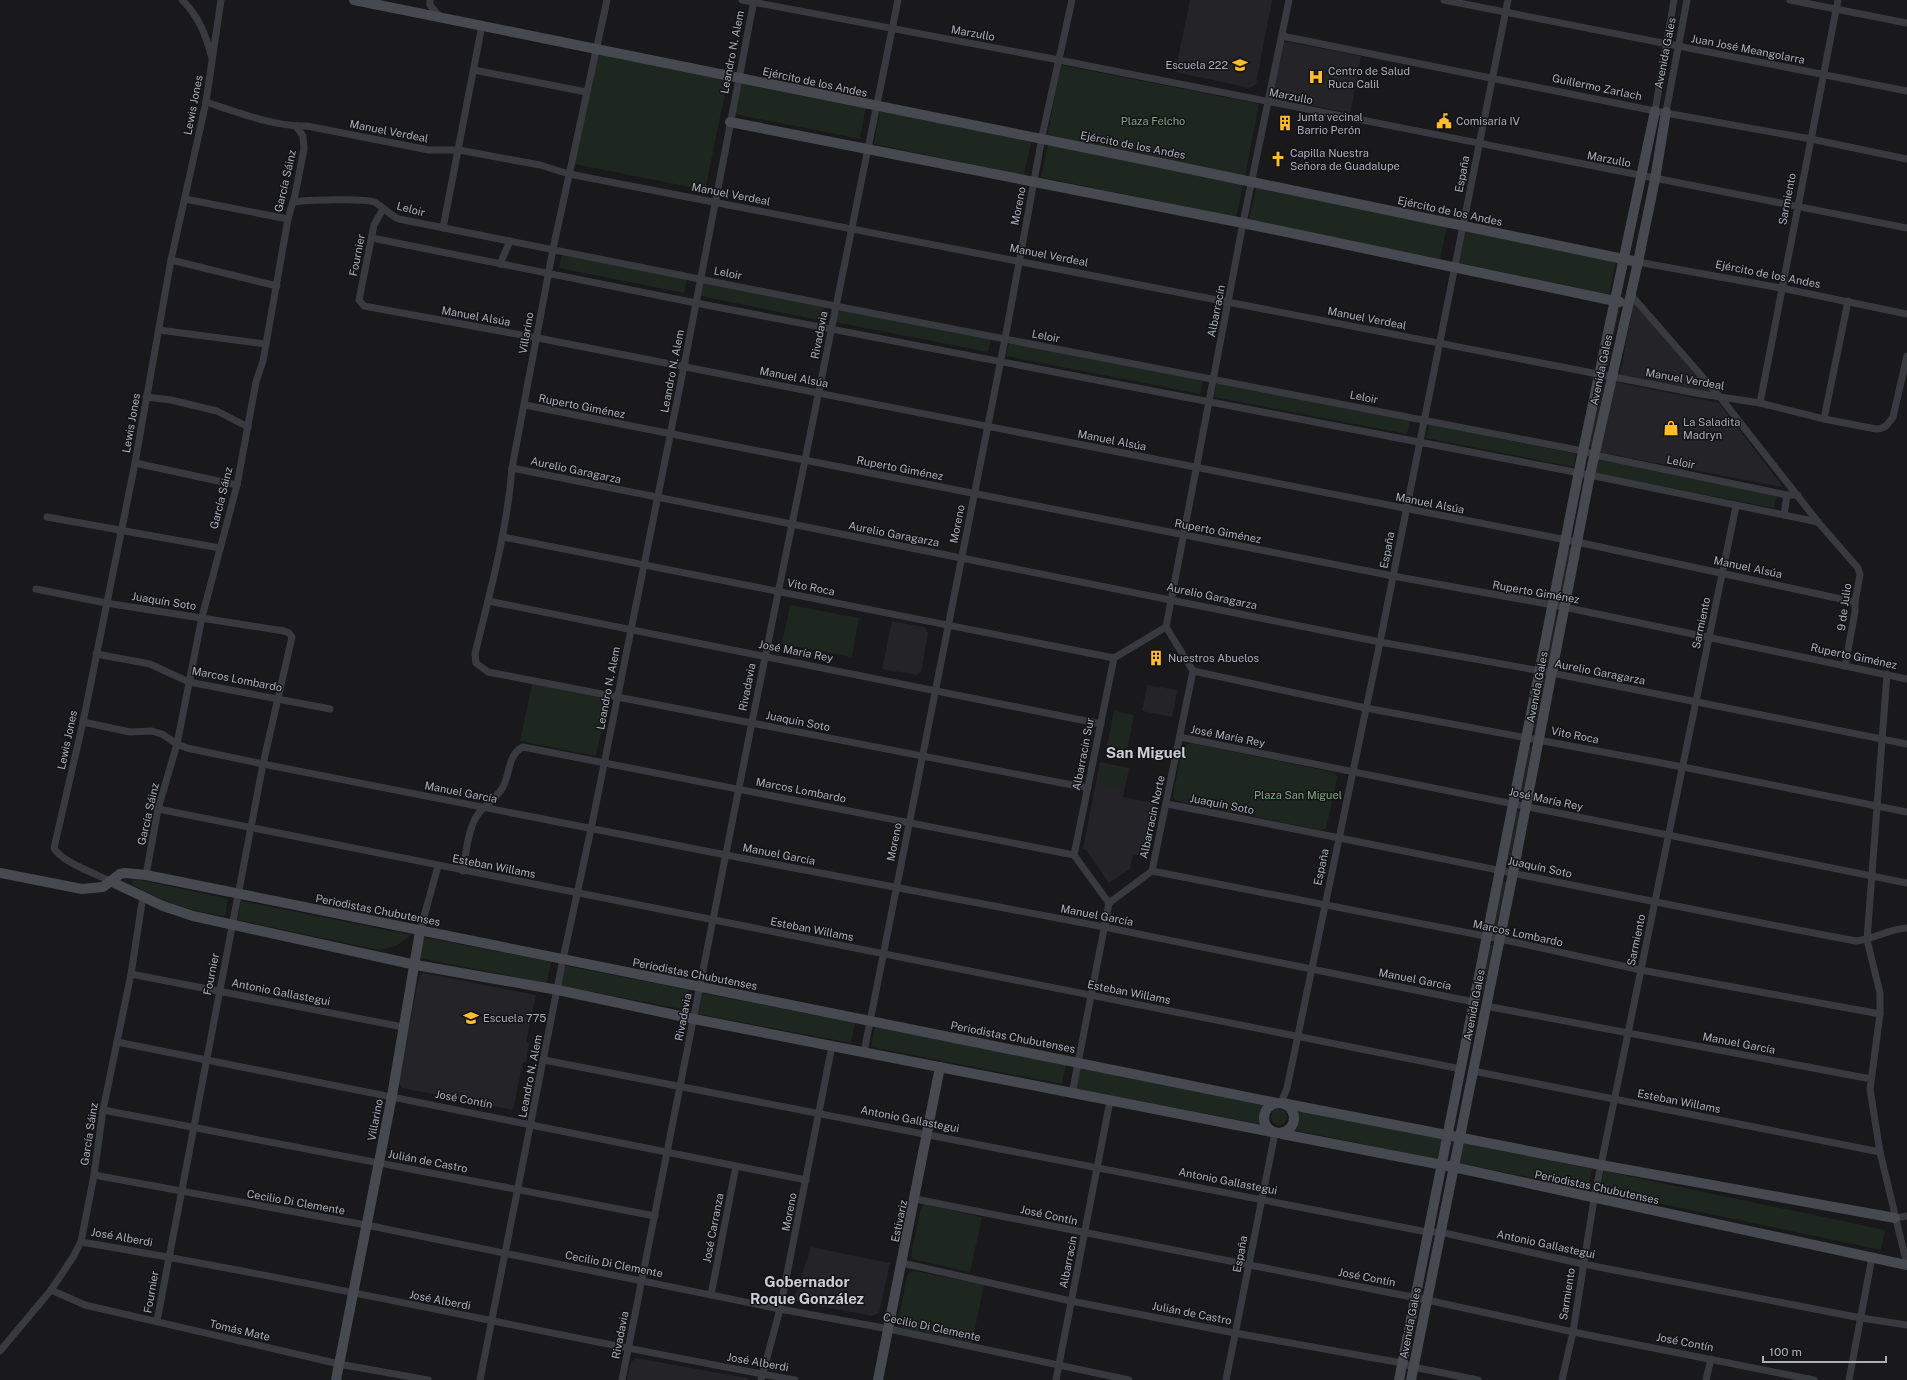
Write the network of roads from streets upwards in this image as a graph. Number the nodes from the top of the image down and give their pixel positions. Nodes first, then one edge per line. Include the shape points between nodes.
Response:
1 (182, 0) edge
2 (221, 0) edge
3 (354, 0) edge
4 (430, 0) edge
5 (607, 0) edge
6 (742, 0) edge
7 (898, 0) edge
8 (1072, 0) edge
9 (1289, 0) edge
10 (1444, 0) edge
11 (1508, 0) edge
12 (1674, 0) edge
13 (1687, 0) edge
14 (1790, 0) edge
15 (1838, 0) edge
16 (754, 1) edge
17 (1836, 9) junction
18 (1505, 12) junction
19 (440, 17) junction
20 (1907, 23) edge
21 (482, 25) junction
22 (892, 30) junction
23 (1282, 36) junction
24 (1666, 44) junction
25 (1679, 46) junction
26 (597, 48) junction
27 (1059, 60) junction
28 (212, 61) junction
29 (474, 70) junction
30 (1823, 75) junction
31 (1492, 77) junction
32 (739, 78) junction
33 (1907, 91) edge
34 (586, 92) junction
35 (206, 102) junction
36 (1268, 102) junction
37 (876, 106) junction
38 (1655, 111) junction
39 (1666, 112) junction
40 (730, 122) junction
41 (296, 126) junction
42 (1810, 139) junction
43 (1042, 140) junction
44 (1479, 144) junction
45 (867, 149) junction
46 (459, 150) junction
47 (1907, 159) edge
48 (569, 174) junction
49 (1642, 176) junction
50 (1655, 179) junction
51 (1034, 182) junction
52 (1252, 182) junction
53 (184, 199) junction
54 (293, 202) junction
55 (716, 202) junction
56 (1797, 206) junction
57 (383, 209) junction
58 (288, 219) junction
59 (1243, 223) junction
60 (1462, 226) junction
61 (443, 228) junction
62 (851, 228) junction
63 (1907, 228) edge
64 (372, 238) junction
65 (510, 241) junction
66 (553, 249) junction
67 (171, 260) junction
68 (1019, 260) junction
69 (1623, 260) junction
70 (1638, 262) junction
71 (500, 264) junction
72 (1454, 268) junction
73 (549, 274) junction
74 (701, 279) junction
75 (277, 286) junction
76 (1781, 288) junction
77 (1629, 299) junction
78 (1615, 301) junction
79 (1848, 301) junction
80 (1230, 302) junction
81 (696, 303) junction
82 (364, 306) joint
83 (835, 306) junction
84 (1907, 314) edge
85 (831, 329) junction
86 (159, 330) junction
87 (538, 338) junction
88 (1005, 339) junction
89 (1439, 343) junction
90 (266, 344) junction
91 (1907, 356) edge
92 (1001, 362) junction
93 (684, 366) junction
94 (1600, 374) junction
95 (1612, 377) junction
96 (1214, 379) junction
97 (818, 393) junction
98 (146, 397) junction
99 (1720, 397) junction
100 (1210, 402) junction
101 (1760, 403) junction
102 (525, 405) junction
103 (1424, 419) junction
104 (1824, 419) junction
105 (988, 426) junction
106 (248, 427) junction
107 (671, 434) junction
108 (1420, 442) junction
109 (1583, 451) junction
110 (1595, 455) junction
111 (805, 460) junction
112 (135, 463) junction
113 (512, 468) junction
114 (1196, 468) junction
115 (1579, 473) junction
116 (1590, 475) junction
117 (237, 485) junction
118 (974, 494) junction
119 (1787, 495) junction
120 (1798, 495) junction
121 (658, 498) junction
122 (1736, 506) junction
123 (1406, 509) junction
124 (1784, 515) junction
125 (47, 517) dead end
126 (1818, 522) junction
127 (792, 524) junction
128 (121, 531) junction
129 (1183, 535) junction
130 (503, 537) junction
131 (1566, 540) junction
132 (1577, 542) junction
133 (220, 548) junction
134 (962, 558) junction
135 (644, 565) junction
136 (1722, 573) junction
137 (1393, 576) junction
138 (36, 589) dead end
139 (778, 592) junction
140 (1170, 599) junction
141 (488, 601) junction
142 (1855, 602) junction
143 (106, 603) junction
144 (1553, 606) junction
145 (1564, 607) junction
146 (202, 618) junction
147 (948, 626) junction
148 (1166, 627) junction
149 (631, 630) junction
150 (289, 633) joint
151 (1709, 638) junction
152 (1380, 642) junction
153 (96, 654) junction
154 (765, 656) junction
155 (1114, 658) junction
156 (1845, 666) junction
157 (482, 668) joint
158 (1193, 670) junction
159 (1539, 672) junction
160 (1552, 673) junction
161 (1886, 674) junction
162 (1907, 679) edge
163 (189, 682) junction
164 (936, 690) junction
165 (618, 696) junction
166 (279, 698) junction
167 (1695, 703) junction
168 (1366, 708) junction
169 (330, 709) dead end
170 (83, 722) junction
171 (752, 722) junction
172 (1100, 724) junction
173 (1180, 737) junction
174 (1526, 738) junction
175 (1881, 739) junction
176 (1538, 740) junction
177 (177, 744) junction
178 (1907, 744) edge
179 (922, 757) junction
180 (604, 763) junction
181 (263, 764) junction
182 (1682, 767) junction
183 (1352, 772) junction
184 (1088, 788) junction
185 (738, 790) junction
186 (1513, 803) junction
187 (1167, 804) junction
188 (1526, 806) junction
189 (1877, 806) junction
190 (484, 808) junction
191 (158, 809) junction
192 (1907, 812) edge
193 (909, 823) junction
194 (251, 828) junction
195 (591, 829) junction
196 (1668, 836) junction
197 (1339, 837) junction
198 (54, 848) joint
199 (726, 855) junction
200 (1074, 855) junction
201 (438, 866) junction
202 (1501, 870) junction
203 (463, 871) junction
204 (1152, 871) junction
205 (0, 873) edge
206 (1513, 873) junction
207 (146, 875) junction
208 (1872, 876) junction
209 (110, 881) junction
210 (1907, 883) edge
211 (897, 888) junction
212 (577, 893) junction
213 (238, 894) junction
214 (143, 896) junction
215 (1655, 903) junction
216 (1109, 904) junction
217 (1324, 906) junction
218 (713, 920) junction
219 (232, 925) junction
220 (1104, 927) junction
221 (1907, 928) edge
222 (420, 931) junction
223 (1486, 937) junction
224 (1500, 939) junction
225 (1868, 940) junction
226 (884, 954) junction
227 (563, 959) junction
228 (416, 965) junction
229 (1311, 970) junction
230 (1641, 970) junction
231 (131, 974) junction
232 (700, 987) junction
233 (219, 990) junction
234 (558, 990) junction
235 (1091, 995) junction
236 (1474, 1002) junction
237 (1486, 1006) junction
238 (1880, 1014) junction
239 (694, 1019) junction
240 (870, 1021) junction
241 (403, 1027) junction
242 (1628, 1033) junction
243 (1298, 1036) junction
244 (117, 1042) junction
245 (832, 1046) junction
246 (864, 1052) junction
247 (544, 1060) junction
248 (206, 1061) junction
249 (1079, 1062) junction
250 (940, 1067) junction
251 (1461, 1069) junction
252 (1473, 1071) junction
253 (1871, 1079) junction
254 (680, 1086) junction
255 (1072, 1094) junction
256 (392, 1096) junction
257 (1614, 1099) junction
258 (1110, 1101) junction
259 (1280, 1103) junction
260 (103, 1110) junction
261 (819, 1113) junction
262 (532, 1124) junction
263 (194, 1128) junction
264 (927, 1133) junction
265 (1276, 1133) junction
266 (1447, 1134) junction
267 (1460, 1136) junction
268 (667, 1152) junction
269 (1880, 1152) junction
270 (379, 1162) junction
271 (1442, 1165) junction
272 (1601, 1165) junction
273 (736, 1166) junction
274 (1097, 1167) junction
275 (1453, 1167) junction
276 (94, 1175) junction
277 (806, 1180) junction
278 (518, 1190) junction
279 (181, 1192) junction
280 (915, 1199) junction
281 (1262, 1199) junction
282 (1594, 1199) junction
283 (655, 1216) junction
284 (1907, 1216) edge
285 (1895, 1218) junction
286 (366, 1226) junction
287 (1427, 1232) junction
288 (1440, 1232) junction
289 (1084, 1233) junction
290 (81, 1242) junction
291 (506, 1254) junction
292 (169, 1256) junction
293 (1872, 1257) junction
294 (902, 1263) junction
295 (1583, 1264) junction
296 (1907, 1265) edge
297 (1249, 1266) junction
298 (642, 1281) junction
299 (51, 1290) junction
300 (353, 1294) junction
301 (711, 1295) junction
302 (1415, 1298) junction
303 (1427, 1300) junction
304 (1071, 1301) junction
305 (780, 1309) junction
306 (1861, 1318) junction
307 (157, 1322) junction
308 (492, 1322) junction
309 (1907, 1325) edge
310 (889, 1329) junction
311 (1573, 1332) junction
312 (1235, 1333) junction
313 (628, 1349) junction
314 (0, 1351) edge
315 (1711, 1359) junction
316 (1402, 1363) junction
317 (339, 1364) junction
318 (1058, 1366) junction
319 (1414, 1367) junction
320 (762, 1377) edge
321 (336, 1380) edge
322 (428, 1380) edge
323 (480, 1380) edge
324 (622, 1380) edge
325 (796, 1380) edge
326 (878, 1380) edge
327 (1056, 1380) edge
328 (1129, 1380) edge
329 (1226, 1380) edge
330 (1399, 1380) edge
331 (1411, 1380) edge
332 (1478, 1380) edge
333 (1562, 1380) edge
334 (1706, 1380) edge
335 (1814, 1380) edge
336 (1848, 1380) edge

1 - 28 street via 197,18 206,37
2 - 28 street, Lewis Jones
3 - 19 street, Ejército de los Andes
4 - 19 street via 430,5
5 - 26 street, Villarino
6 - 16 street, Marzullo
7 - 22 street, Rivadavia
8 - 27 street, Moreno
9 - 23 street, Albarracín
10 - 18 street, Juan José Meangolarra
11 - 18 street, España
12 - 24 street, Avenida Gales
13 - 25 street, Avenida Gales
14 - 17 street
15 - 17 street, Sarmiento
16 - 22 street, Marzullo
16 - 32 street, Leandro N. Alem
17 - 20 street
17 - 30 street, Sarmiento
18 - 24 street, Juan José Meangolarra
18 - 31 street, España
19 - 21 street, Ejército de los Andes
21 - 26 street, Ejército de los Andes
21 - 29 street
22 - 27 street, Marzullo
22 - 37 street, Rivadavia
23 - 31 street, Guillermo Zarlach
23 - 36 street, Albarracín
24 - 25 street, Juan José Meangolarra
24 - 38 street, Avenida Gales
25 - 30 street, Juan José Meangolarra
25 - 39 street, Avenida Gales
26 - 32 street, Ejército de los Andes
26 - 34 street, Villarino
27 - 36 street, Marzullo
27 - 43 street, Moreno
28 - 35 street, Lewis Jones
29 - 34 street
29 - 46 street
30 - 33 street, Juan José Meangolarra
30 - 42 street, Sarmiento
31 - 38 street, Guillermo Zarlach
31 - 44 street, España
32 - 37 street, Ejército de los Andes
32 - 40 street, Leandro N. Alem
34 - 48 street, Villarino
35 - 41 street, Manuel Verdeal
35 - 53 street, Lewis Jones
36 - 44 street, Marzullo
36 - 52 street, Albarracín
37 - 43 street, Ejército de los Andes
37 - 45 street, Rivadavia
38 - 39 street, Guillermo Zarlach
38 - 49 street, Avenida Gales
39 - 42 street, Guillermo Zarlach
39 - 50 street, Avenida Gales
40 - 45 street
40 - 55 street, Leandro N. Alem
41 - 46 street, Manuel Verdeal via 429,150
41 - 54 street, García Sáinz via 304,140
42 - 47 street, Guillermo Zarlach
42 - 56 street, Sarmiento
43 - 51 street, Moreno
43 - 52 street, Ejército de los Andes
44 - 49 street, Marzullo
44 - 60 street, España
45 - 51 street
45 - 62 street, Rivadavia
46 - 48 street, Manuel Verdeal via 540,165
46 - 61 street
48 - 55 street, Manuel Verdeal
48 - 66 street, Villarino
49 - 50 street, Marzullo
49 - 69 street, Avenida Gales
50 - 56 street, Marzullo
50 - 70 street, Avenida Gales
51 - 59 street
51 - 68 street, Moreno
52 - 59 street, Albarracín
52 - 60 street, Ejército de los Andes
53 - 58 street
53 - 67 street, Lewis Jones
54 - 57 street, Leloir via 365,201
54 - 58 street, García Sáinz
55 - 62 street, Manuel Verdeal
55 - 74 street, Leandro N. Alem
56 - 63 street, Marzullo
56 - 76 street, Sarmiento
57 - 61 street, Leloir via 399,219
57 - 64 street, Fournier via 374,225
58 - 75 street, García Sáinz
59 - 72 street
59 - 80 street, Albarracín
60 - 69 street, Ejército de los Andes
60 - 72 street, España
61 - 65 street, Leloir
62 - 68 street, Manuel Verdeal
62 - 83 street, Rivadavia
64 - 71 street
64 - 82 street, Fournier via 359,300
65 - 66 street, Leloir
65 - 71 street
66 - 73 street, Villarino
66 - 74 street, Leloir
67 - 75 street
67 - 86 street, Lewis Jones
68 - 80 street, Manuel Verdeal
68 - 88 street, Moreno
69 - 70 street, Ejército de los Andes
69 - 78 street, Avenida Gales
70 - 76 street, Ejército de los Andes
70 - 77 street, Avenida Gales
71 - 73 street
72 - 78 street
72 - 89 street, España
73 - 81 street
73 - 87 street, Villarino
74 - 81 street, Leandro N. Alem
74 - 83 street, Leloir
75 - 90 street, García Sáinz
76 - 79 street, Ejército de los Andes
76 - 101 street, Sarmiento
77 - 78 street
77 - 95 street, Avenida Gales
77 - 99 street
78 - 94 street, Avenida Gales
79 - 84 street, Ejército de los Andes
79 - 104 street
80 - 89 street, Manuel Verdeal
80 - 96 street, Albarracín
81 - 85 street
81 - 93 street, Leandro N. Alem
82 - 87 street, Manuel Alsúa
83 - 85 street, Rivadavia
83 - 88 street, Leloir
85 - 92 street
85 - 97 street, Rivadavia
86 - 90 street
86 - 98 street, Lewis Jones
87 - 93 street, Manuel Alsúa
87 - 102 street, Villarino
88 - 92 street, Moreno
88 - 96 street, Leloir
89 - 94 street, Manuel Verdeal
89 - 103 street, España
90 - 106 street, García Sáinz
91 - 104 street, Manuel Verdeal via 1893,417 1888,425 1876,429
92 - 100 street
92 - 105 street, Moreno
93 - 97 street, Manuel Alsúa
93 - 107 street, Leandro N. Alem
94 - 95 street, Manuel Verdeal
94 - 109 street, Avenida Gales
95 - 99 street, Manuel Verdeal
95 - 110 street, Avenida Gales
96 - 100 street, Albarracín
96 - 103 street, Leloir
97 - 105 street, Manuel Alsúa
97 - 111 street, Rivadavia
98 - 106 street via 217,411
98 - 112 street, Lewis Jones
99 - 101 street, Manuel Verdeal
99 - 120 street
100 - 108 street
100 - 114 street, Albarracín
101 - 104 street, Manuel Verdeal
102 - 107 street, Ruperto Giménez
102 - 113 street, Villarino
103 - 108 street, España
103 - 109 street, Leloir
105 - 114 street, Manuel Alsúa
105 - 118 street, Moreno
106 - 117 street, García Sáinz
107 - 111 street, Ruperto Giménez
107 - 121 street, Leandro N. Alem
108 - 115 street
108 - 123 street, España
109 - 110 street, Leloir
109 - 115 street, Avenida Gales
110 - 116 street, Avenida Gales
110 - 119 street, Leloir
111 - 118 street, Ruperto Giménez
111 - 127 street, Rivadavia
112 - 117 street
112 - 128 street, Lewis Jones
113 - 121 street, Aurelio Garagarza
113 - 130 street, Villarino
114 - 123 street, Manuel Alsúa
114 - 129 street, Albarracín
115 - 116 street
115 - 131 street, Avenida Gales
116 - 122 street
116 - 132 street, Avenida Gales
117 - 133 street, García Sáinz
118 - 129 street, Ruperto Giménez
118 - 134 street, Moreno
119 - 120 street, Leloir
119 - 124 street
120 - 126 street
121 - 127 street, Aurelio Garagarza
121 - 135 street, Leandro N. Alem
122 - 124 street
122 - 136 street, Sarmiento
123 - 131 street, Manuel Alsúa
123 - 137 street, España
124 - 126 street
125 - 128 street
126 - 142 street, 9 de Julio via 1858,568 1860,575
127 - 134 street, Aurelio Garagarza
127 - 139 street, Rivadavia
128 - 133 street
128 - 143 street, Lewis Jones
129 - 137 street, Ruperto Giménez
129 - 140 street, Albarracín
130 - 135 street, Vito Roca
130 - 141 street, Villarino
131 - 132 street, Manuel Alsúa
131 - 144 street, Avenida Gales
132 - 136 street, Manuel Alsúa
132 - 145 street, Avenida Gales
133 - 146 street, García Sáinz
134 - 140 street, Aurelio Garagarza
134 - 147 street, Moreno
135 - 139 street, Vito Roca
135 - 149 street, Leandro N. Alem
136 - 142 street, Manuel Alsúa
136 - 151 street, Sarmiento
137 - 144 street, Ruperto Giménez
137 - 152 street, España
138 - 143 street, Juaquín Soto
139 - 147 street, Vito Roca
139 - 154 street, Rivadavia
140 - 148 street, Albarracín
140 - 152 street, Aurelio Garagarza
141 - 149 street, José María Rey
141 - 157 street, Villarino via 475,654 476,663
142 - 156 street, 9 de Julio
143 - 146 street, Juaquín Soto
143 - 153 street, Lewis Jones
144 - 145 street, Ruperto Giménez
144 - 159 street, Avenida Gales
145 - 151 street, Ruperto Giménez
145 - 160 street, Avenida Gales
146 - 150 street, Juaquín Soto
146 - 163 street, García Sáinz
147 - 155 street, Vito Roca
147 - 164 street, Moreno
148 - 155 street
148 - 158 street
149 - 154 street, José María Rey
149 - 165 street, Leandro N. Alem
150 - 166 street, Fournier via 292,643
151 - 156 street, Ruperto Giménez
151 - 167 street, Sarmiento
152 - 159 street, Aurelio Garagarza
152 - 168 street, España
153 - 163 street, Marcos Lombardo via 150,664
153 - 170 street, Lewis Jones
154 - 164 street, José María Rey
154 - 171 street, Rivadavia
155 - 172 street, Albarracín Sur
156 - 161 street, Ruperto Giménez
157 - 165 street, Juaquín Soto via 488,672
158 - 168 street, Vito Roca
158 - 173 street, Albarracín Norte
159 - 160 street, Aurelio Garagarza
159 - 174 street, Avenida Gales
160 - 167 street, Aurelio Garagarza
160 - 176 street, Avenida Gales
161 - 162 street, Ruperto Giménez
161 - 175 street
163 - 166 street, Marcos Lombardo
163 - 177 street, García Sáinz
164 - 172 street, José María Rey
164 - 179 street, Moreno
165 - 171 street, Juaquín Soto
165 - 180 street, Leandro N. Alem
166 - 169 street, Marcos Lombardo
166 - 181 street, Fournier
167 - 175 street, Aurelio Garagarza
167 - 182 street, Sarmiento
168 - 174 street, Vito Roca
168 - 183 street, España
170 - 177 street, Manuel García via 130,732 162,734
170 - 198 street, Lewis Jones
171 - 179 street, Juaquín Soto
171 - 185 street, Rivadavia
172 - 184 street, Albarracín Sur
173 - 183 street, José María Rey
173 - 187 street, Albarracín Norte
174 - 176 street, Vito Roca
174 - 186 street, Avenida Gales
175 - 178 street, Aurelio Garagarza
175 - 189 street
176 - 182 street, Vito Roca
176 - 188 street, Avenida Gales
177 - 181 street, Manuel García
177 - 191 street, García Sáinz
179 - 184 street, Juaquín Soto
179 - 193 street, Moreno
180 - 185 street, Marcos Lombardo
180 - 190 street, Marcos Lombardo via 523,747 513,757 500,793
180 - 195 street, Leandro N. Alem
181 - 190 street, Manuel García
181 - 194 street, Fournier
182 - 189 street, Vito Roca
182 - 196 street, Sarmiento
183 - 186 street, José María Rey
183 - 197 street, España
184 - 200 street, Albarracín Sur
185 - 193 street, Marcos Lombardo
185 - 199 street, Rivadavia
186 - 188 street, José María Rey
186 - 202 street, Avenida Gales
187 - 197 street, Juaquín Soto
187 - 204 street, Albarracín Norte
188 - 196 street, José María Rey
188 - 206 street, Avenida Gales
189 - 192 street, Vito Roca
189 - 208 street
190 - 195 street, Manuel García
190 - 203 street via 471,827
191 - 194 street, Esteban Willams
191 - 207 street, García Sáinz
193 - 200 street, Marcos Lombardo
193 - 211 street, Moreno
194 - 201 street, Esteban Willams
194 - 213 street, Fournier
195 - 199 street, Manuel García
195 - 212 street, Leandro N. Alem
196 - 208 street, José María Rey
196 - 215 street, Sarmiento
197 - 202 street, Juaquín Soto
197 - 217 street, España
198 - 209 street, Periodistas Chubutenses via 56,853 64,858
199 - 211 street, Manuel García
199 - 218 street, Rivadavia
200 - 216 street
201 - 203 street, Esteban Willams
201 - 222 street, Villarino
202 - 206 street, Juaquín Soto
202 - 223 street, Avenida Gales
203 - 212 street, Esteban Willams
204 - 216 street, Albarracín Norte
204 - 217 street, Marcos Lombardo
205 - 209 street, Periodistas Chubutenses via 82,889 102,887
206 - 215 street, Juaquín Soto
206 - 224 street, Avenida Gales
207 - 209 street, Periodistas Chubutenses via 125,873
207 - 213 street, Periodistas Chubutenses
208 - 210 street, José María Rey
208 - 225 street
209 - 214 street, Periodistas Chubutenses
211 - 220 street, Manuel García
211 - 226 street, Moreno
212 - 218 street, Esteban Willams
212 - 227 street, Leandro N. Alem
213 - 219 street, Fournier
213 - 222 street, Periodistas Chubutenses
214 - 219 street, Periodistas Chubutenses via 193,916
214 - 231 street, García Sáinz
215 - 225 street, Juaquín Soto via 1856,941
215 - 230 street, Sarmiento
216 - 220 street
217 - 223 street, Marcos Lombardo
217 - 229 street, España
218 - 226 street, Esteban Willams
218 - 232 street, Rivadavia
219 - 228 street, Periodistas Chubutenses
219 - 233 street, Fournier
220 - 229 street, Manuel García
220 - 235 street
221 - 225 street, Juaquín Soto
222 - 227 street, Periodistas Chubutenses
222 - 228 street, Villarino
223 - 224 street, Marcos Lombardo
223 - 236 street, Avenida Gales
224 - 230 street, Marcos Lombardo
224 - 237 street, Avenida Gales
225 - 238 street via 1880,993
226 - 235 street, Esteban Willams
226 - 240 street, Moreno
227 - 232 street, Periodistas Chubutenses
227 - 234 street, Leandro N. Alem
228 - 234 street, Periodistas Chubutenses
228 - 241 street, Villarino
229 - 236 street, Manuel García
229 - 243 street, España
230 - 238 street, Marcos Lombardo
230 - 242 street, Sarmiento
231 - 233 street, Antonio Gallastegui
231 - 244 street, García Sáinz
232 - 239 street, Rivadavia
232 - 240 street, Periodistas Chubutenses
233 - 241 street, Antonio Gallastegui
233 - 248 street, Fournier
234 - 239 street, Periodistas Chubutenses
234 - 247 street, Leandro N. Alem
235 - 243 street, Esteban Willams
235 - 249 street
236 - 251 street, Avenida Gales
237 - 242 street, Manuel García
237 - 252 street, Avenida Gales
238 - 253 street
239 - 245 street, Periodistas Chubutenses
239 - 254 street, Rivadavia
240 - 246 street, Moreno
240 - 249 street, Periodistas Chubutenses
241 - 256 street, Villarino
242 - 253 street, Manuel García
242 - 257 street, Sarmiento
243 - 251 street, Esteban Willams
243 - 259 street, España via 1287,1088
244 - 248 street, José Contín
244 - 260 street, García Sáinz
245 - 246 street, Periodistas Chubutenses
245 - 261 street, Moreno
246 - 250 street, Periodistas Chubutenses
247 - 254 street, Antonio Gallastegui
247 - 262 street, Leandro N. Alem
248 - 256 street, José Contín
248 - 263 street, Fournier
249 - 255 street
249 - 259 street, Periodistas Chubutenses
250 - 255 street, Periodistas Chubutenses
250 - 264 street, Estivariz
251 - 266 street, Avenida Gales
252 - 257 street, Esteban Willams
252 - 267 street, Avenida Gales
253 - 269 street via 1870,1089
254 - 261 street, Antonio Gallastegui
254 - 268 street, Rivadavia
255 - 258 street, Periodistas Chubutenses
256 - 262 street, José Contín
256 - 270 street, Villarino
257 - 269 street, Esteban Willams
257 - 272 street, Sarmiento
258 - 265 street, Periodistas Chubutenses
258 - 274 street, Albarracín
259 - 265 street via 1268,1107 1264,1115 1265,1125
259 - 265 street via 1291,1108 1295,1118 1291,1128
259 - 266 street, Periodistas Chubutenses
260 - 263 street, Julián de Castro
260 - 276 street, García Sáinz
261 - 264 street, Antonio Gallastegui
261 - 277 street, Moreno
262 - 268 street, José Contín
262 - 278 street, Leandro N. Alem
263 - 270 street, Julián de Castro
263 - 279 street, Fournier
264 - 274 street, Antonio Gallastegui
264 - 280 street, Estivariz
265 - 271 street, Periodistas Chubutenses
265 - 281 street, España
266 - 267 street, Periodistas Chubutenses
266 - 271 street, Avenida Gales
267 - 272 street, Periodistas Chubutenses
267 - 275 street, Avenida Gales
268 - 273 street, José Contín
268 - 283 street, Rivadavia
269 - 285 street
270 - 278 street, Julián de Castro
270 - 286 street, Villarino
271 - 275 street, Periodistas Chubutenses
271 - 287 street, Avenida Gales
272 - 282 street, Sarmiento
272 - 285 street, Periodistas Chubutenses
273 - 277 street, José Contín
273 - 301 street, José Carranza
274 - 281 street, Antonio Gallastegui
274 - 289 street, Albarracín
275 - 282 street, Periodistas Chubutenses
275 - 288 street, Avenida Gales
276 - 279 street, Cecilio Di Clemente
276 - 290 street, García Sáinz
277 - 305 street, Moreno
278 - 283 street, Julián de Castro
278 - 291 street, Leandro N. Alem
279 - 286 street, Cecilio Di Clemente
279 - 292 street, Fournier
280 - 289 street, José Contín
280 - 294 street, Estivariz
281 - 287 street, Antonio Gallastegui
281 - 297 street, España
282 - 293 street, Periodistas Chubutenses
282 - 295 street, Sarmiento
283 - 298 street, Rivadavia
284 - 285 street
285 - 296 street
286 - 291 street, Cecilio Di Clemente
286 - 300 street, Villarino
287 - 288 street, Antonio Gallastegui
287 - 302 street, Avenida Gales
288 - 295 street, Antonio Gallastegui
288 - 303 street, Avenida Gales
289 - 297 street, José Contín
289 - 304 street, Albarracín
290 - 292 street, José Alberdi
290 - 299 street, García Sáinz
291 - 298 street, Cecilio Di Clemente
291 - 308 street, Leandro N. Alem
292 - 300 street, José Alberdi
292 - 307 street, Fournier
293 - 296 street, Periodistas Chubutenses
293 - 306 street
294 - 304 street, Julián de Castro
294 - 310 street, Estivariz
295 - 306 street, Antonio Gallastegui
295 - 311 street, Sarmiento
297 - 302 street, José Contín
297 - 312 street, España
298 - 301 street, Cecilio Di Clemente
298 - 313 street, Rivadavia
299 - 307 street, Tomás Mate via 85,1305
299 - 314 street, García Sáinz
300 - 308 street, José Alberdi
300 - 317 street, Villarino
301 - 305 street, Cecilio Di Clemente
302 - 303 street, José Contín
302 - 316 street, Avenida Gales
303 - 311 street, José Contín
303 - 319 street, Avenida Gales
304 - 312 street, Julián de Castro
304 - 318 street, Albarracín
305 - 310 street, Cecilio Di Clemente
305 - 320 street, Moreno
306 - 309 street, Antonio Gallastegui
306 - 336 street
307 - 317 street, Tomás Mate
308 - 313 street, José Alberdi
308 - 323 street, Leandro N. Alem
310 - 318 street, Cecilio Di Clemente
310 - 326 street, Estivariz
311 - 315 street, José Contín
311 - 333 street, Sarmiento
312 - 316 street, Julián de Castro
312 - 329 street, España
313 - 320 street, José Alberdi
313 - 324 street, Rivadavia
315 - 334 street
315 - 335 street, José Contín
316 - 319 street, Julián de Castro
316 - 330 street, Avenida Gales
317 - 321 street, Villarino
317 - 322 street, Tomás Mate
318 - 327 street, Albarracín
318 - 328 street, Cecilio Di Clemente
319 - 331 street, Avenida Gales
319 - 332 street, Julián de Castro
320 - 325 street, José Alberdi

